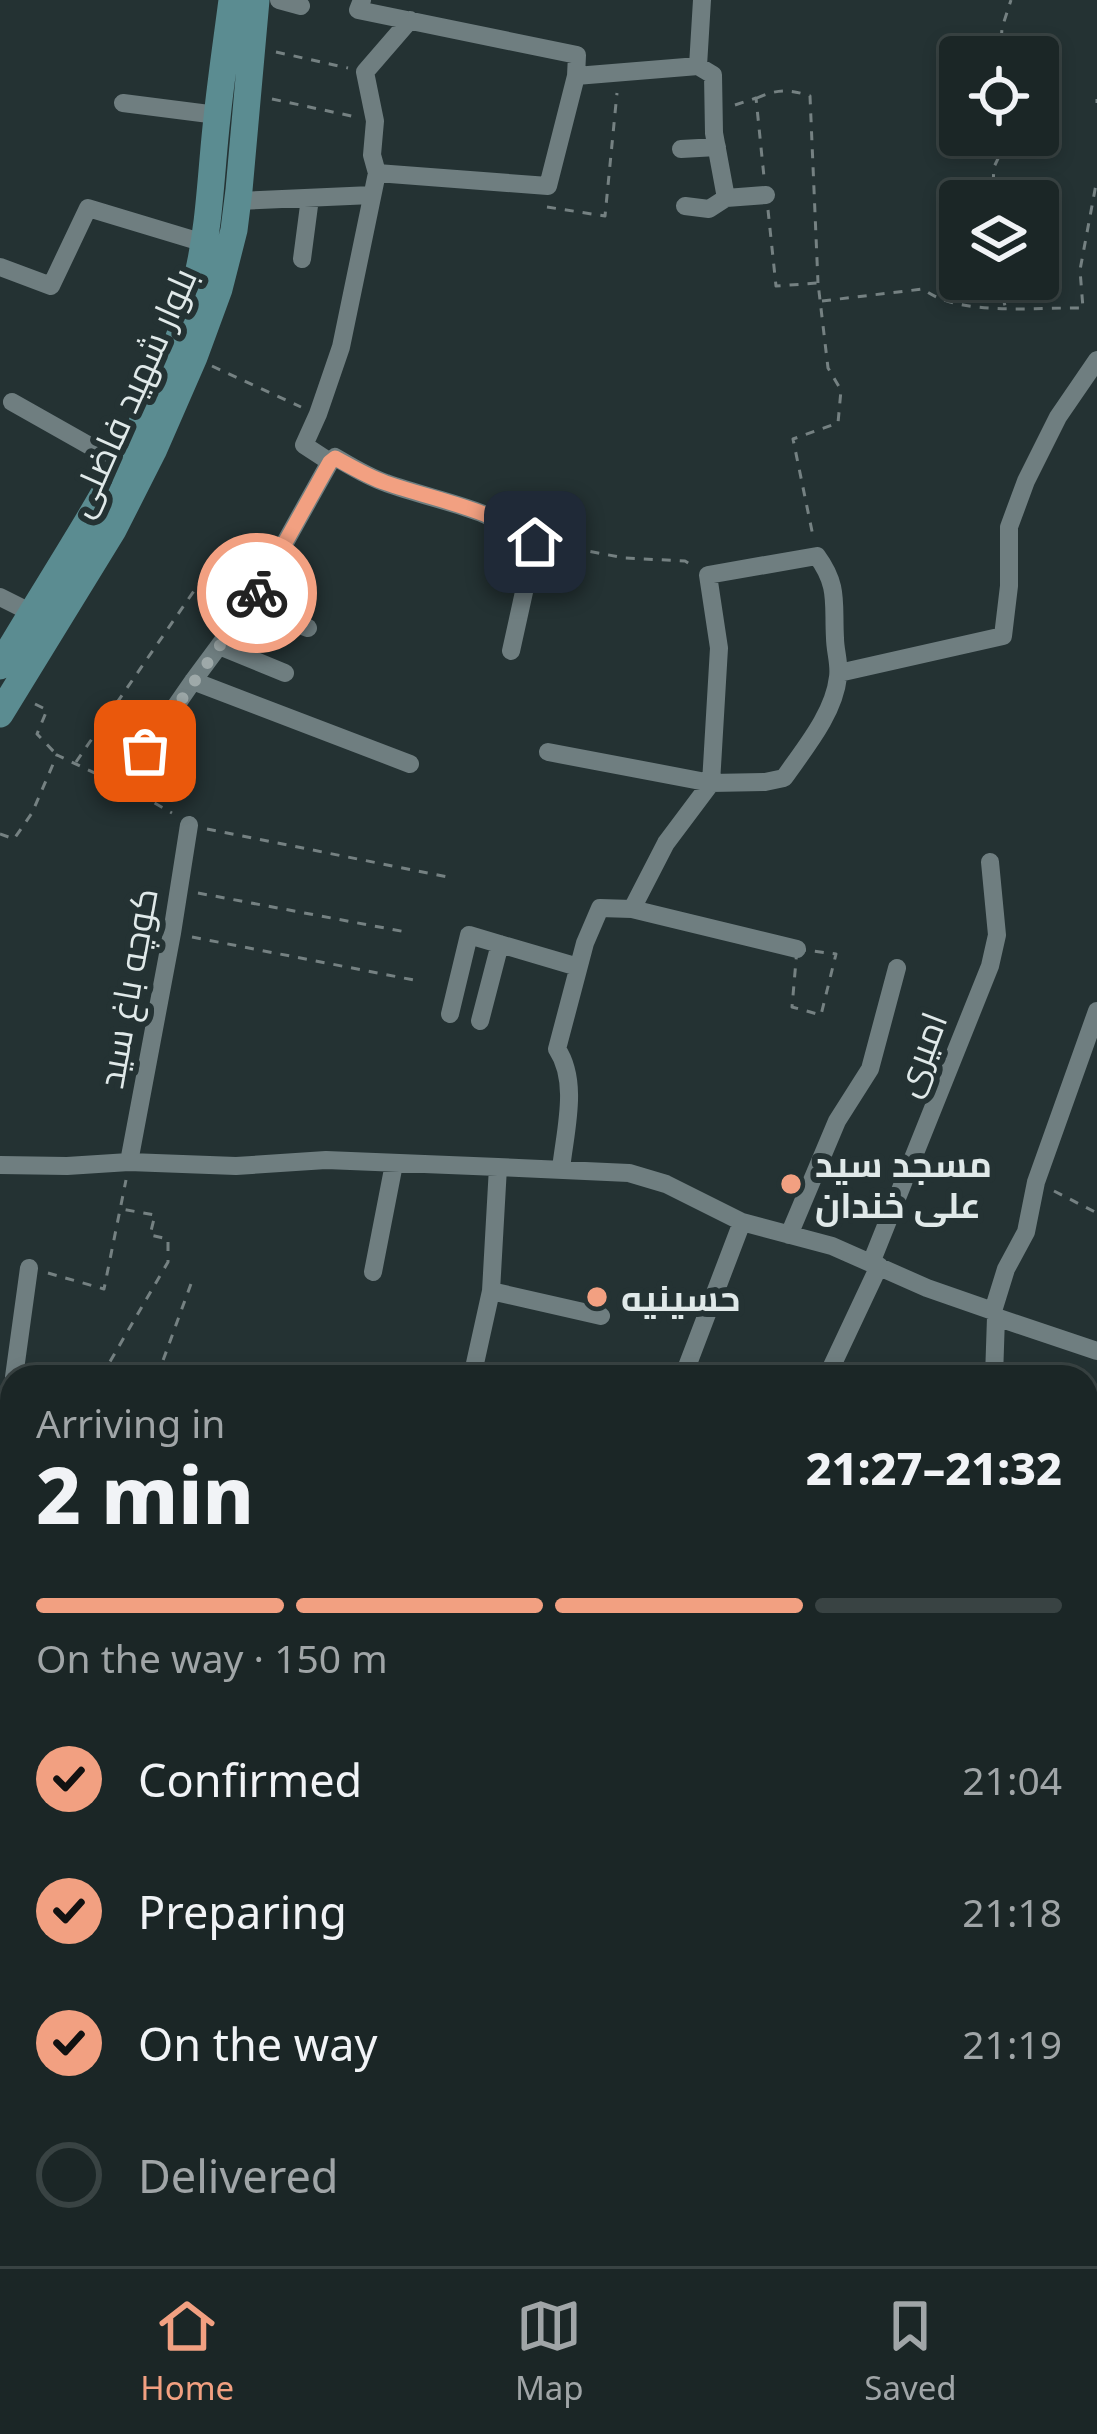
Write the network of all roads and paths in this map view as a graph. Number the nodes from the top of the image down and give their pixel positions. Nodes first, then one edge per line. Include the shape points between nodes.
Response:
1 (232, 0) edge
2 (256, 0) edge
3 (279, 0) edge
4 (362, 0) edge
5 (702, 0) edge
6 (1011, 0) edge
7 (302, 6) dead end
8 (410, 20) junction
9 (1001, 36) edge
10 (250, 46) junction
11 (698, 66) junction
12 (365, 72) junction
13 (620, 74) junction
14 (576, 76) junction
15 (247, 93) junction
16 (756, 98) junction
17 (124, 103) dead end
18 (735, 105) dead end
19 (217, 115) junction
20 (375, 121) junction
21 (717, 148) junction
22 (681, 149) dead end
23 (377, 173) junction
24 (1097, 179) edge
25 (534, 185) junction
26 (372, 195) junction
27 (766, 195) junction
28 (310, 198) junction
29 (726, 199) junction
30 (238, 201) junction
31 (685, 206) dead end
32 (204, 243) junction
33 (302, 259) dead end
34 (0, 268) edge
35 (818, 283) junction
36 (207, 286) junction
37 (1004, 300) edge
38 (820, 301) junction
39 (1005, 307) junction
40 (194, 357) junction
41 (1097, 360) edge
42 (12, 402) dead end
43 (318, 414) junction
44 (330, 462) junction
45 (120, 463) junction
46 (535, 542) junction
47 (817, 556) junction
48 (708, 575) junction
49 (0, 597) edge
50 (251, 603) junction
51 (32, 613) junction
52 (308, 628) dead end
53 (219, 646) junction
54 (512, 651) dead end
55 (0, 666) edge
56 (285, 673) dead end
57 (839, 673) junction
58 (193, 681) junction
59 (6, 705) edge
60 (548, 752) dead end
61 (57, 755) junction
62 (75, 764) junction
63 (410, 764) dead end
64 (711, 783) junction
65 (121, 785) junction
66 (189, 826) junction
67 (0, 834) edge
68 (990, 862) dead end
69 (448, 877) dead end
70 (179, 890) junction
71 (632, 909) junction
72 (406, 932) dead end
73 (172, 933) junction
74 (500, 944) junction
75 (796, 949) junction
76 (578, 968) junction
77 (897, 968) dead end
78 (418, 981) dead end
79 (1097, 1011) edge
80 (450, 1014) dead end
81 (480, 1022) dead end
82 (129, 1162) junction
83 (394, 1164) junction
84 (0, 1166) edge
85 (498, 1167) junction
86 (561, 1169) junction
87 (1036, 1182) junction
88 (121, 1210) junction
89 (1097, 1213) edge
90 (742, 1222) junction
91 (789, 1235) junction
92 (875, 1265) junction
93 (28, 1268) joint
94 (373, 1272) dead end
95 (191, 1281) dead end
96 (491, 1291) junction
97 (994, 1314) junction
98 (601, 1316) dead end
99 (1097, 1352) edge
100 (16, 1365) edge
101 (108, 1365) edge
102 (161, 1365) edge
103 (475, 1365) edge
104 (688, 1365) edge
105 (832, 1365) edge
106 (994, 1365) edge

1 - 19 main road, بلوار شهید فاضلی
2 - 10 main road, بلوار شهید فاضلی
3 - 7 street
4 - 8 street via 358,10
5 - 11 street
6 - 9 path
8 - 12 street
8 - 14 street via 577,55
10 - 12 path
10 - 15 main road, بلوار شهید فاضلی
11 - 13 street
11 - 21 street via 712,75
12 - 20 street
13 - 14 street
13 - 25 path via 605,216 548,208
14 - 25 street via 548,186
15 - 20 path
15 - 30 main road, بلوار شهید فاضلی
16 - 18 path
16 - 27 path
16 - 35 path via 776,90 810,96
17 - 19 street
19 - 32 main road, بلوار شهید فاضلی
20 - 23 street
21 - 22 street
21 - 29 street
23 - 25 street
23 - 26 street
24 - 39 path via 1080,270 1083,308
26 - 28 street
26 - 43 street via 341,347
27 - 29 street
27 - 35 path via 776,286
28 - 30 street
28 - 33 street
29 - 31 street via 709,209
30 - 36 main road, بلوار شهید فاضلی
32 - 34 street via 88,208 51,286
32 - 36 main road, بلوار شهید فاضلی
35 - 38 path
36 - 40 main road, بلوار شهید فاضلی
36 - 45 main road, بلوار شهید فاضلی
37 - 39 path
38 - 39 path via 923,289 959,304
38 - 47 path via 828,368 841,391 838,423 794,439
40 - 43 path
40 - 59 main road, بلوار شهید فاضلی via 113,530
41 - 57 street via 1058,417 1009,527 1003,636
42 - 45 street
43 - 44 street via 304,445
44 - 46 street via 468,506
44 - 50 street
45 - 51 main road, بلوار شهید فاضلی
46 - 48 path via 685,561
46 - 54 street
47 - 48 street
47 - 57 street via 830,574
48 - 64 street via 719,648
49 - 51 street
50 - 52 street
50 - 53 street
50 - 62 path via 206,572
51 - 55 main road, بلوار شهید فاضلی
53 - 56 street
53 - 58 street
57 - 64 street via 817,730 784,778
58 - 63 street
58 - 65 street
59 - 61 path via 47,710 37,734
60 - 64 street
61 - 62 path
61 - 67 path via 14,839
62 - 65 path
64 - 71 street via 666,843
65 - 66 path
66 - 69 path
66 - 70 street, کوچه باغ سید
68 - 92 street, امیری via 997,935 990,966
70 - 72 path
70 - 73 street, کوچه باغ سید
71 - 75 street
71 - 76 street via 600,908
73 - 78 path
73 - 82 street, کوچه باغ سید
74 - 76 street
74 - 80 street via 469,935
74 - 81 street
75 - 75 path via 791,1007 820,1015 836,954
76 - 86 street via 557,1049 567,1064
77 - 91 street via 870,1069 837,1121
79 - 87 street
82 - 83 street
82 - 84 street
82 - 88 path
83 - 85 street
83 - 94 street
85 - 86 street
85 - 96 street
86 - 90 street via 666,1184
87 - 89 path
87 - 97 street
88 - 93 path via 104,1289
88 - 101 path via 155,1216 150,1235 168,1239 168,1262
90 - 91 street
90 - 104 street
91 - 92 street
92 - 97 street
92 - 105 street, امیری
93 - 100 street
95 - 102 path
96 - 98 street
96 - 103 street
97 - 99 street
97 - 106 street

